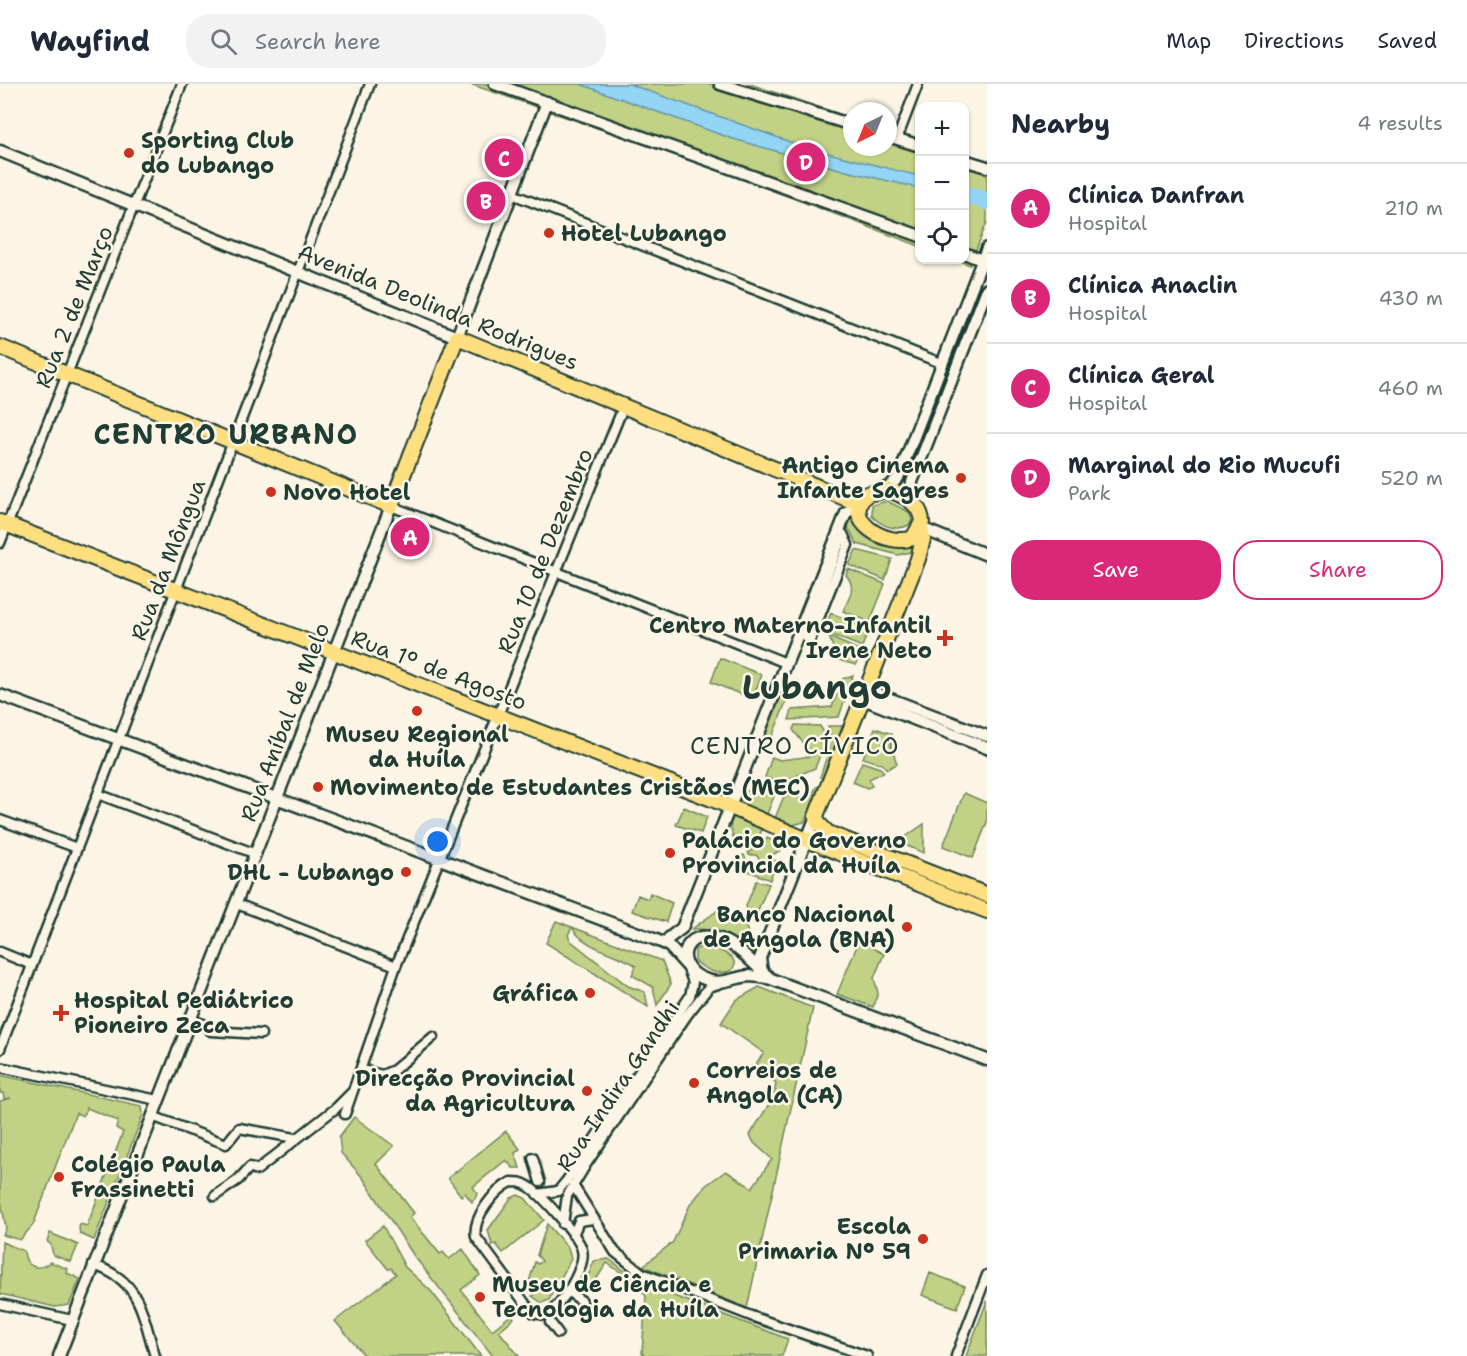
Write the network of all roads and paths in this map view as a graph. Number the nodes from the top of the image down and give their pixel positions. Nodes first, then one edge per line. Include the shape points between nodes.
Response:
1 (182, 84) edge
2 (370, 84) edge
3 (495, 84) edge
4 (720, 84) edge
5 (918, 84) edge
6 (548, 102) junction
7 (843, 122) edge
8 (897, 127) edge
9 (897, 139) edge
10 (915, 144) edge
11 (0, 151) edge
12 (969, 162) edge
13 (987, 167) edge
14 (512, 194) junction
15 (134, 205) junction
16 (915, 234) edge
17 (987, 248) edge
18 (969, 255) edge
19 (982, 260) junction
20 (298, 272) junction
21 (987, 288) edge
22 (457, 337) junction
23 (0, 347) edge
24 (941, 363) junction
25 (67, 374) junction
26 (624, 405) junction
27 (234, 441) junction
28 (879, 490) junction
29 (859, 504) junction
30 (915, 504) junction
31 (391, 506) junction
32 (4, 524) edge
33 (921, 528) junction
34 (0, 543) edge
35 (987, 555) edge
36 (556, 572) junction
37 (176, 590) junction
38 (809, 643) joint
39 (335, 652) junction
40 (786, 663) junction
41 (0, 695) edge
42 (865, 695) junction
43 (498, 716) junction
44 (987, 736) edge
45 (119, 739) junction
46 (987, 748) edge
47 (98, 794) junction
48 (278, 798) junction
49 (728, 805) junction
50 (816, 816) junction
51 (0, 820) edge
52 (807, 840) junction
53 (77, 848) junction
54 (256, 854) junction
55 (440, 858) junction
56 (987, 895) edge
57 (237, 904) junction
58 (987, 911) edge
59 (682, 928) junction
60 (635, 932) junction
61 (669, 938) junction
62 (691, 942) junction
63 (0, 952) edge
64 (740, 952) junction
65 (32, 965) junction
66 (396, 966) junction
67 (687, 966) junction
68 (766, 975) junction
69 (735, 979) junction
70 (724, 982) junction
71 (191, 1020) junction
72 (261, 1034) dead end
73 (433, 1037) dead end
74 (0, 1049) edge
75 (987, 1060) edge
76 (0, 1067) edge
77 (362, 1070) junction
78 (356, 1088) junction
79 (158, 1100) junction
80 (345, 1114) dead end
81 (152, 1116) junction
82 (295, 1138) junction
83 (533, 1158) dead end
84 (540, 1182) dead end
85 (573, 1185) junction
86 (537, 1194) junction
87 (214, 1196) dead end
88 (593, 1219) junction
89 (563, 1224) junction
90 (573, 1234) junction
91 (93, 1265) junction
92 (987, 1275) edge
93 (573, 1295) dead end
94 (582, 1301) dead end
95 (0, 1304) edge
96 (72, 1320) junction
97 (550, 1322) dead end
98 (558, 1333) dead end
99 (59, 1356) edge
100 (155, 1356) edge
101 (867, 1356) edge
102 (956, 1356) edge

1 - 15 street, Rua 2 de Março
2 - 20 street, Rua da Môngua
3 - 6 street
4 - 7 street
5 - 8 street
6 - 14 street, Rua Aníbal de Melo
6 - 16 street
9 - 10 street
11 - 15 street, Avenida Deolinda Rodrigues
12 - 13 street
14 - 22 street, Rua Aníbal de Melo
14 - 24 street
15 - 20 street, Avenida Deolinda Rodrigues
15 - 25 street, Rua 2 de Março
17 - 19 street
18 - 19 street
19 - 24 street
20 - 22 street, Avenida Deolinda Rodrigues
20 - 27 street, Rua da Môngua
21 - 30 street via 912,482
22 - 26 main road, Avenida Deolinda Rodrigues
22 - 31 main road, Rua Aníbal de Melo
23 - 25 main road
24 - 28 street via 898,478 890,487
25 - 27 main road
25 - 32 street, Rua 2 de Março
26 - 29 main road, Avenida Deolinda Rodrigues
26 - 36 street, Rua 10 de Dezembro
27 - 31 main road
27 - 37 street, Rua da Môngua
28 - 29 main road via 867,494
28 - 30 main road via 899,494
29 - 33 main road via 862,523 881,536 908,540
29 - 40 street via 846,513
30 - 33 main road via 922,515
31 - 36 street
31 - 39 street, Rua Aníbal de Melo
32 - 34 street, Rua 2 de Março
32 - 37 main road, Rua 1º de Agosto
33 - 35 street
33 - 42 main road via 920,552
36 - 40 street
36 - 43 street, Rua 10 de Dezembro
37 - 39 main road, Rua 1º de Agosto
37 - 45 street, Rua da Môngua
38 - 38 street via 805,633 843,534 848,545
39 - 43 main road, Rua 1º de Agosto
39 - 48 street, Rua Aníbal de Melo
40 - 49 street
41 - 45 street
42 - 44 street
42 - 46 street
42 - 50 main road
43 - 49 main road, Rua 1º de Agosto
43 - 55 street, Rua 10 de Dezembro
45 - 47 street, Rua da Môngua
45 - 48 street
47 - 53 street, Rua da Môngua
47 - 54 street
48 - 54 street, Rua Aníbal de Melo
48 - 55 street
49 - 52 main road, Rua 1º de Agosto
49 - 59 street
50 - 52 street
50 - 56 main road via 828,833
51 - 53 street
52 - 58 main road, Rua 1º de Agosto
52 - 68 street via 760,958
53 - 65 street, Rua da Môngua
54 - 57 street, Rua Aníbal de Melo
55 - 60 street
55 - 66 street, Rua 10 de Dezembro
57 - 66 street
57 - 71 street, Rua Aníbal de Melo
59 - 61 street
59 - 62 street
60 - 61 street
60 - 67 street via 668,945
61 - 62 street
62 - 64 street via 710,937 729,943
62 - 67 street via 684,953
63 - 65 street
64 - 68 street
64 - 69 street via 742,969
65 - 74 street, Rua da Môngua
66 - 77 street, Rua 10 de Dezembro
67 - 70 street via 706,980
67 - 86 street, Rua Indira Gandhi via 693,989 681,1011 567,1180 558,1191
68 - 69 street
68 - 75 street
69 - 70 street
70 - 85 street, Rua Indira Gandhi via 709,987 687,1015
71 - 72 street via 211,1031
71 - 79 street, Rua Aníbal de Melo
73 - 77 street via 394,1070 382,1075
76 - 79 street
77 - 78 street, Rua 10 de Dezembro
78 - 80 street, Rua 10 de Dezembro
78 - 82 street
79 - 81 street, Rua Aníbal de Melo
81 - 82 street via 226,1144 239,1128
81 - 91 street, Rua Aníbal de Melo
82 - 87 street via 257,1170 250,1167
83 - 84 street
85 - 88 street
85 - 89 street, Rua Indira Gandhi via 567,1196
86 - 89 street
86 - 90 street via 521,1182 504,1186 479,1216 475,1231 483,1250 534,1313 545,1315 553,1310 580,1268 582,1249
88 - 90 street via 579,1221
88 - 101 street via 615,1252 656,1280
89 - 90 street
91 - 96 street, Rua Aníbal de Melo
91 - 100 street via 113,1271 130,1286 138,1298
92 - 102 street
93 - 94 street
95 - 96 street
96 - 99 street, Rua Aníbal de Melo
97 - 98 street

